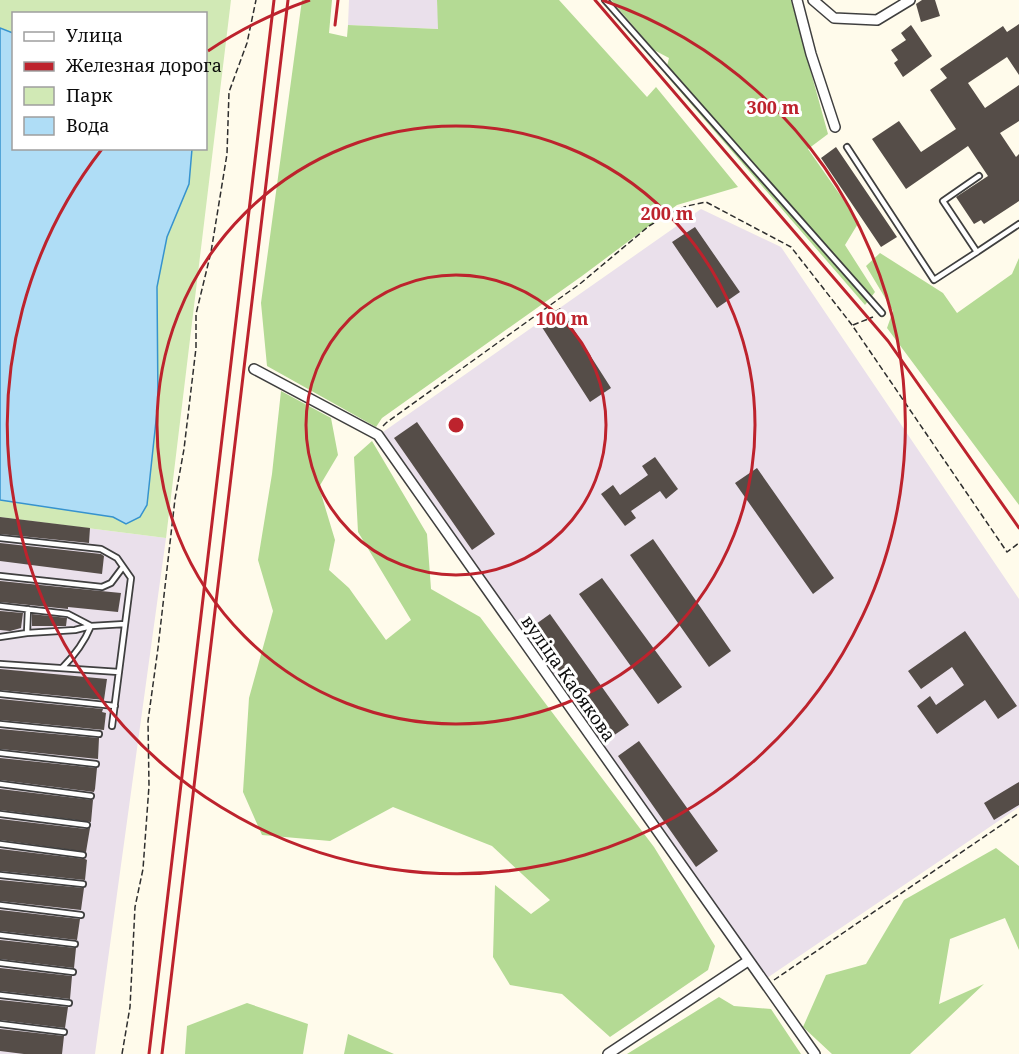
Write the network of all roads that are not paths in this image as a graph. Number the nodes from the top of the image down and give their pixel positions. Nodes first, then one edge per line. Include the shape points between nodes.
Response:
1 (605, 0) edge
2 (797, 0) edge
3 (813, 0) edge
4 (910, 0) edge
5 (835, 127) dead end
6 (847, 147) dead end
7 (979, 176) dead end
8 (1019, 224) edge
9 (977, 252) junction
10 (882, 313) road end
11 (254, 369) dead end
12 (0, 538) edge
13 (123, 567) junction
14 (0, 576) edge
15 (0, 606) edge
16 (28, 609) junction
17 (125, 624) junction
18 (91, 626) junction
19 (27, 633) junction
20 (0, 637) edge
21 (0, 664) edge
22 (62, 668) junction
23 (119, 672) junction
24 (0, 694) edge
25 (115, 706) junction
26 (0, 724) edge
27 (112, 726) dead end
28 (99, 734) dead end
29 (0, 753) edge
30 (96, 764) dead end
31 (0, 784) edge
32 (91, 796) dead end
33 (0, 814) edge
34 (87, 825) dead end
35 (0, 844) edge
36 (83, 855) dead end
37 (0, 874) edge
38 (83, 884) dead end
39 (0, 905) edge
40 (81, 915) dead end
41 (0, 935) edge
42 (75, 944) dead end
43 (748, 961) junction
44 (0, 963) edge
45 (73, 972) dead end
46 (0, 995) edge
47 (69, 1003) dead end
48 (0, 1024) edge
49 (64, 1032) dead end
50 (608, 1054) edge
51 (814, 1054) edge

1 - 10 lane
2 - 5 street
3 - 4 street via 834,18 877,20
6 - 9 lane via 934,280
7 - 9 lane via 943,201
8 - 9 lane
11 - 43 street, вуліца Кабякова via 378,435
12 - 13 lane via 101,549 117,558
13 - 14 lane via 111,583 102,587
13 - 17 lane via 131,578
15 - 16 lane
16 - 18 lane via 68,614
16 - 19 lane
17 - 18 lane
17 - 23 lane
18 - 19 lane
18 - 22 lane via 77,653
19 - 20 lane
21 - 22 lane
22 - 23 lane
23 - 25 lane
24 - 25 lane
25 - 27 lane
26 - 28 lane
29 - 30 lane
31 - 32 lane
33 - 34 lane
35 - 36 lane
37 - 38 lane
39 - 40 lane
41 - 42 lane
43 - 50 street
43 - 51 street, вуліца Кабякова
44 - 45 lane
46 - 47 lane
48 - 49 lane

